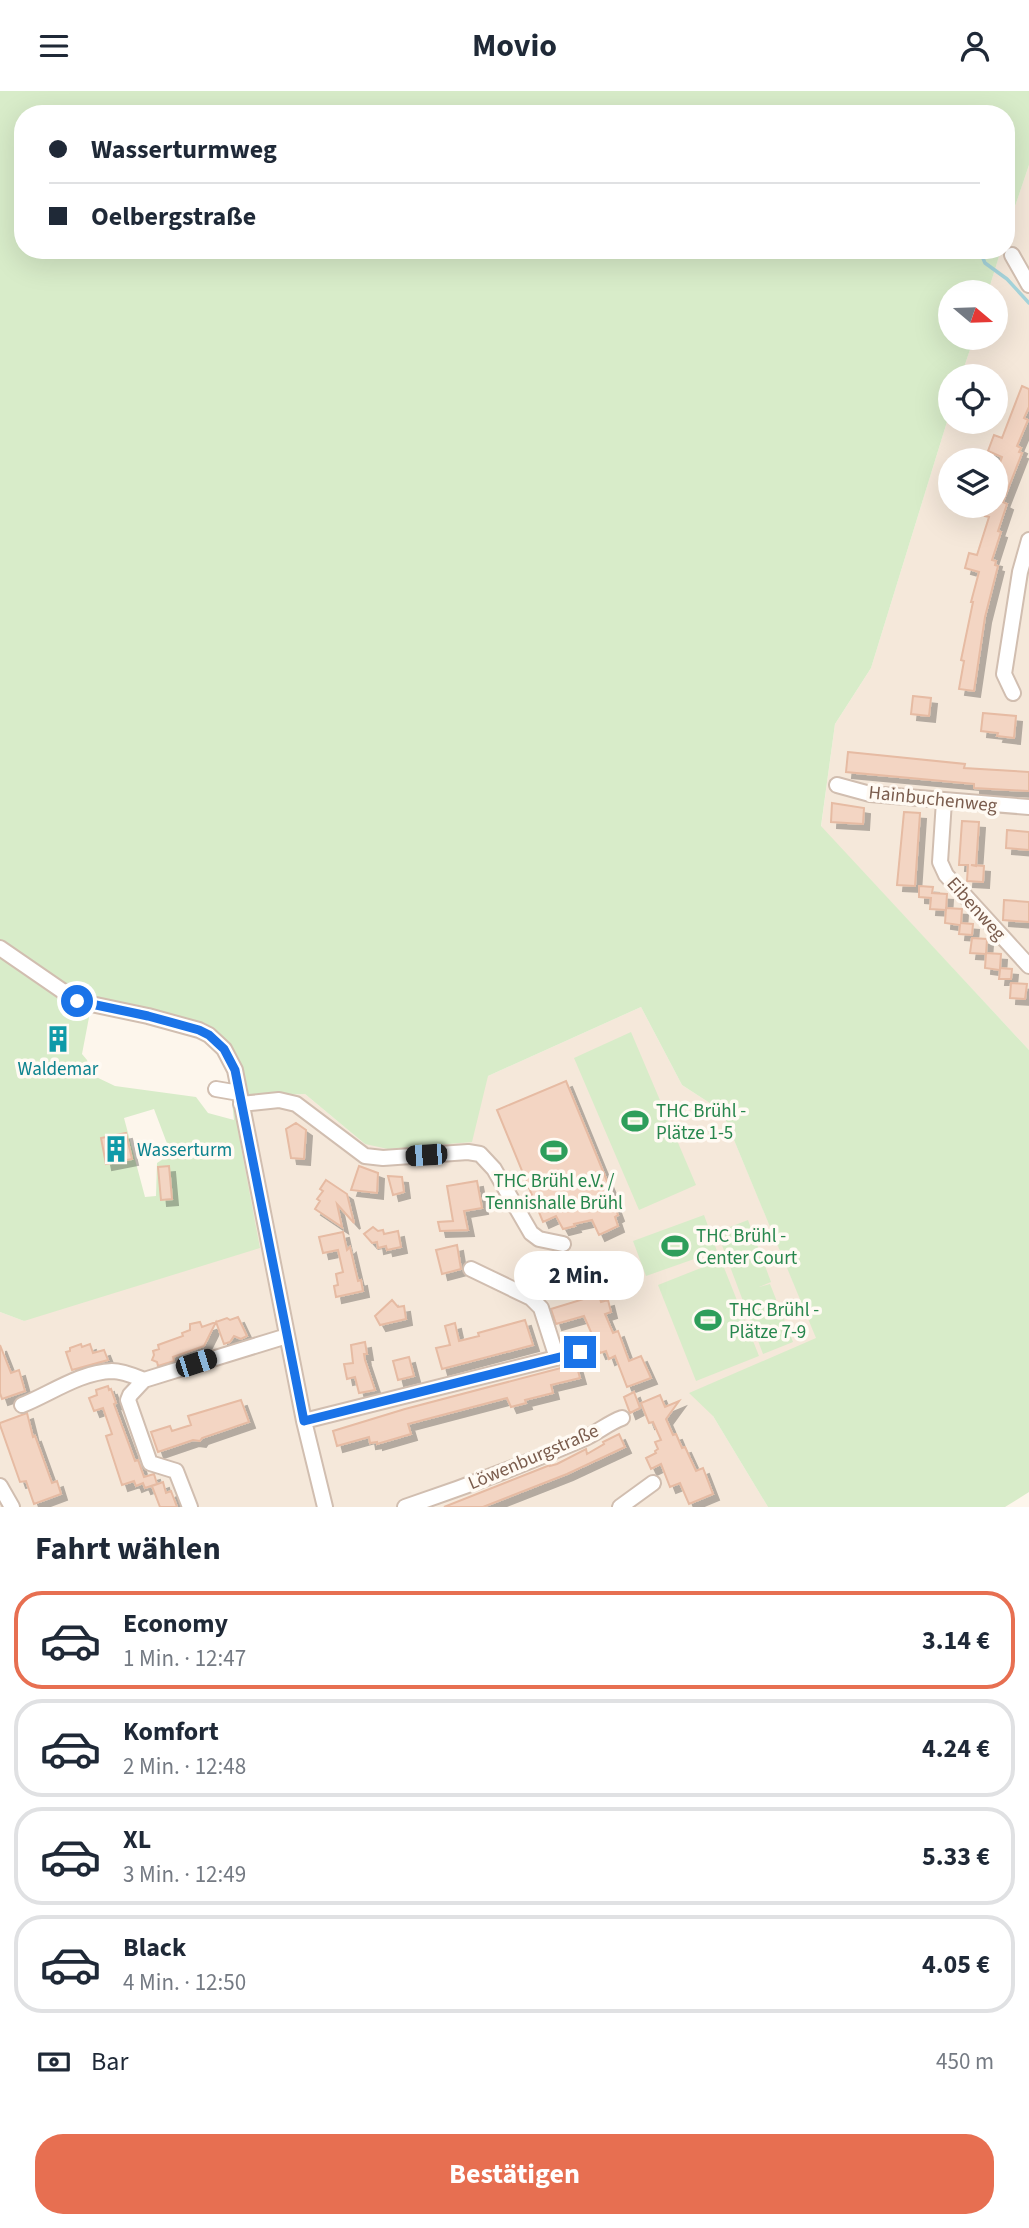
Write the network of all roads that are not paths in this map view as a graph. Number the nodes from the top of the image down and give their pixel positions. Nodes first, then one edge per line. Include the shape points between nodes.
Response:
1 (1014, 259) edge
2 (1029, 285) edge
3 (1029, 540) edge
4 (1013, 693) dead end
5 (837, 785) dead end
6 (944, 801) junction
7 (1029, 807) edge
8 (0, 948) edge
9 (1029, 966) edge
10 (216, 1089) dead end
11 (240, 1099) junction
12 (563, 1244) dead end
13 (471, 1269) dead end
14 (287, 1336) junction
15 (580, 1352) dead end
16 (557, 1358) junction
17 (144, 1380) junction
18 (22, 1405) dead end
19 (622, 1418) dead end
20 (304, 1421) junction
21 (653, 1483) dead end
22 (0, 1486) edge
23 (12, 1507) edge
24 (190, 1507) edge
25 (325, 1507) edge
26 (405, 1507) edge
27 (620, 1507) edge

1 - 2 street
3 - 4 street via 1003,674
5 - 6 street, Hainbuchenweg via 870,794
6 - 7 street, Hainbuchenweg
6 - 9 street, Eibenweg via 940,862 946,875
8 - 11 street via 77,1001 209,1035 231,1058
10 - 11 street
11 - 12 street via 296,1104 374,1158 480,1154 495,1169 531,1233
11 - 14 street
13 - 16 street via 531,1298 541,1308
14 - 17 street
14 - 20 street
15 - 16 street
16 - 20 street
17 - 18 street via 111,1371
17 - 24 street via 128,1400 149,1463 176,1471
19 - 26 street, Löwenburgstraße via 586,1438
20 - 25 street
21 - 27 street
22 - 23 street

